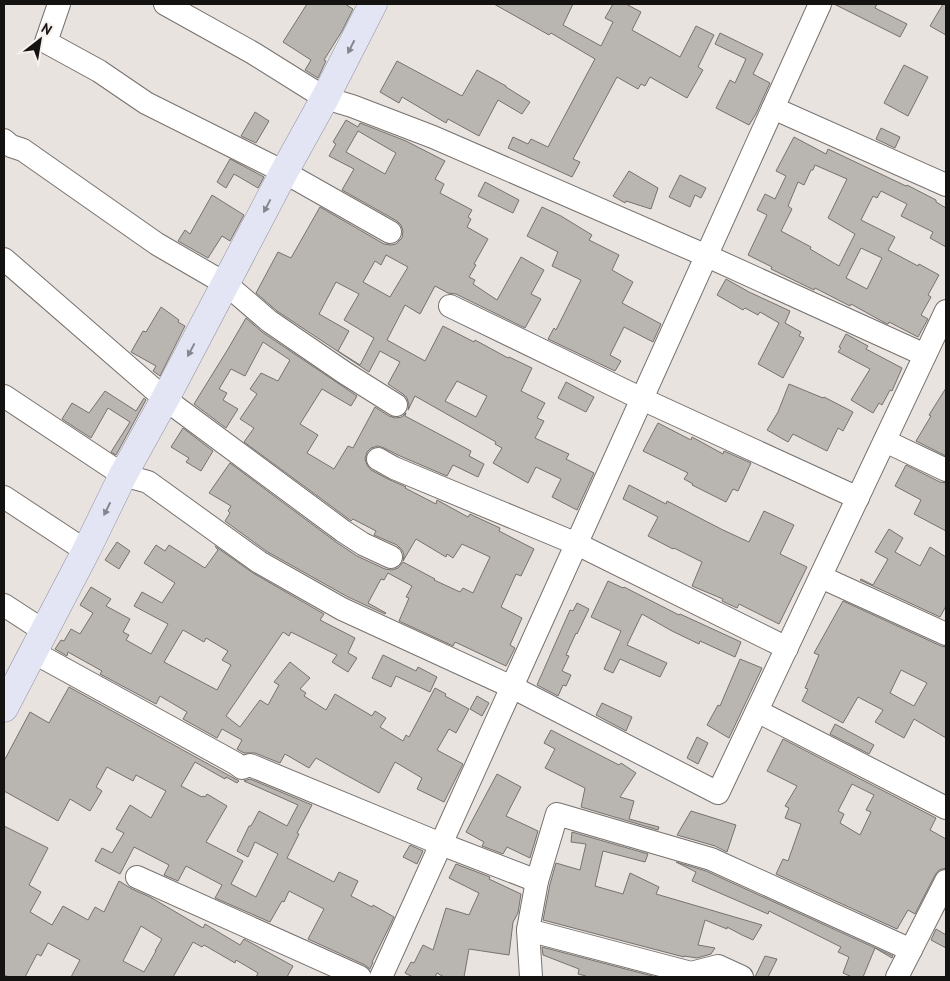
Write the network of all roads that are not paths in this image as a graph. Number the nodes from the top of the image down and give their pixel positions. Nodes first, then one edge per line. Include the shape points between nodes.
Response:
1 (59, 4) edge
2 (165, 4) edge
3 (820, 4) edge
4 (367, 6) edge
5 (325, 98) junction
6 (773, 108) junction
7 (6, 149) edge
8 (284, 172) junction
9 (946, 185) edge
10 (390, 232) dead end
11 (706, 256) junction
12 (4, 258) edge
13 (226, 284) junction
14 (450, 306) dead end
15 (946, 311) edge
16 (926, 355) junction
17 (4, 396) edge
18 (166, 399) junction
19 (642, 399) junction
20 (396, 405) dead end
21 (885, 441) junction
22 (378, 459) dead end
23 (946, 470) edge
24 (123, 475) junction
25 (4, 497) edge
26 (858, 498) junction
27 (576, 544) junction
28 (86, 551) junction
29 (391, 557) dead end
30 (821, 577) junction
31 (4, 605) edge
32 (946, 634) edge
33 (39, 642) junction
34 (787, 648) junction
35 (512, 687) junction
36 (4, 708) edge
37 (757, 711) junction
38 (946, 808) edge
39 (441, 844) junction
40 (137, 877) dead end
41 (537, 881) junction
42 (946, 881) edge
43 (528, 930) junction
44 (911, 950) junction
45 (703, 974) edge
46 (360, 977) edge
47 (381, 977) edge
48 (531, 977) edge
49 (742, 977) edge
50 (897, 977) edge

1 - 8 street via 46,42 146,102
2 - 5 street
3 - 6 street
4 -> 5 main road
5 - 8 main road
5 - 11 street via 433,137
6 - 9 street
6 - 11 street
7 - 13 street via 23,150 157,244
8 - 10 street
8 -> 13 main road
11 - 16 street
11 - 19 street
12 - 18 street
13 -> 18 main road
13 - 20 street via 270,321
14 - 19 street
15 - 16 street
16 - 21 street
17 - 24 street
18 - 24 main road
18 - 29 street via 342,532
19 - 26 street
19 - 27 street
21 - 23 street
21 - 26 street
22 - 27 street
24 -> 28 main road
24 - 35 street via 148,482 259,562 342,609
25 - 28 street
26 - 30 street
27 - 34 street
27 - 35 street
28 - 33 main road
30 - 32 street
30 - 34 street
31 - 33 street
33 - 36 main road
33 - 39 street via 242,768 250,765
34 - 37 street
35 - 37 street via 718,793
35 - 39 street
37 - 38 street
39 - 41 street
39 - 47 street
40 - 46 street
41 - 43 street
41 - 44 street via 557,814 711,859
42 - 44 street
43 - 45 street
43 - 48 street
44 - 50 street
45 - 49 street via 718,966

